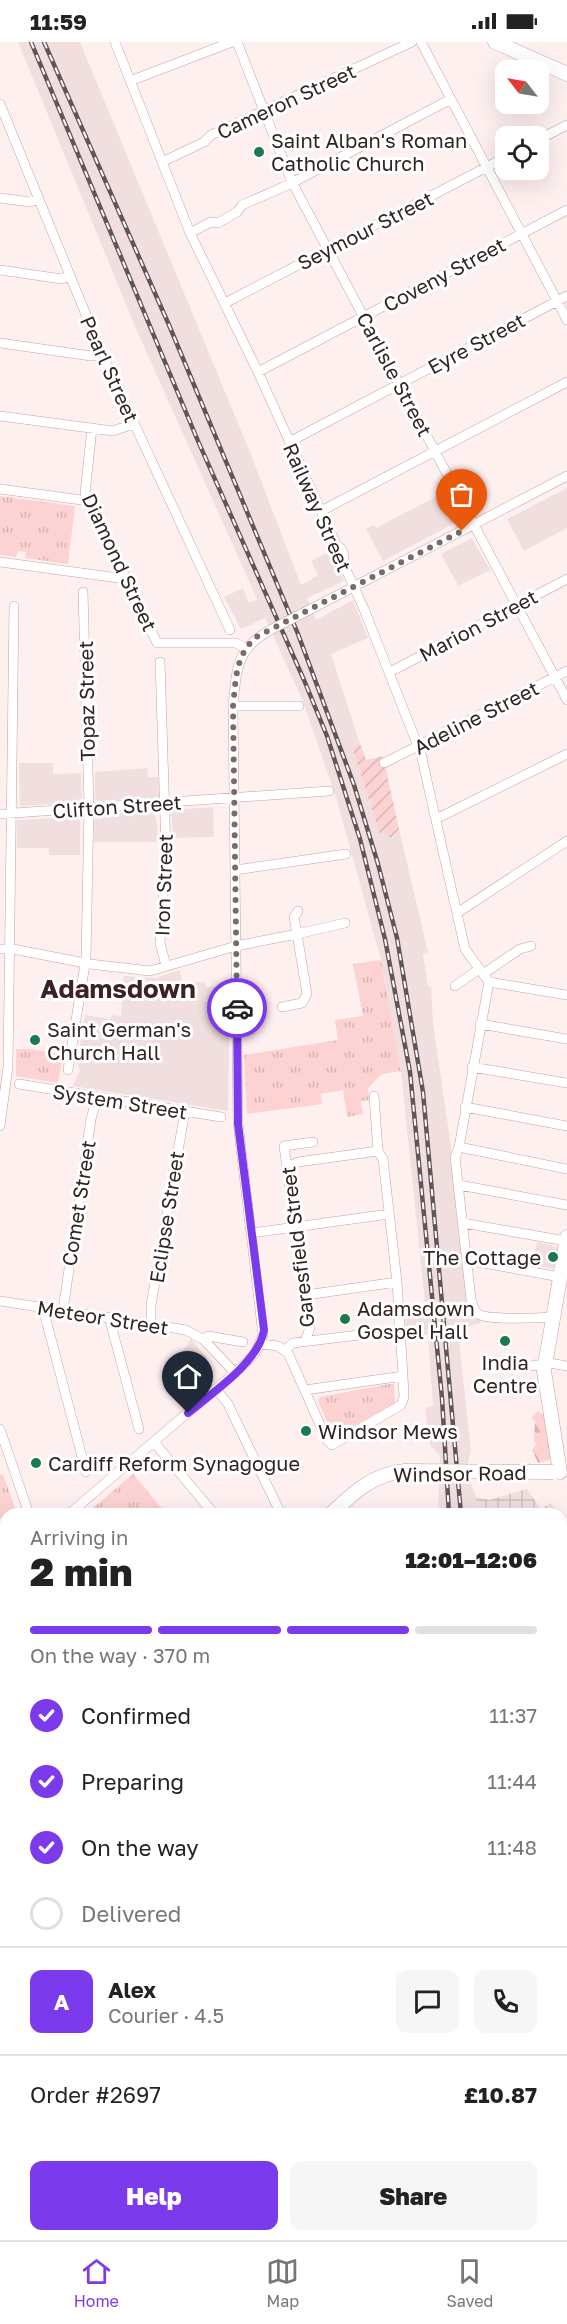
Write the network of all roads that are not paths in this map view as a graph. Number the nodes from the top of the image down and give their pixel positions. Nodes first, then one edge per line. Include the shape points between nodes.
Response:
1 (115, 42) edge
2 (232, 42) edge
3 (237, 42) edge
4 (412, 42) edge
5 (421, 42) edge
6 (495, 42) edge
7 (567, 75) edge
8 (130, 81) junction
9 (451, 99) junction
10 (0, 104) edge
11 (264, 112) junction
12 (4, 125) edge
13 (567, 125) edge
14 (549, 134) edge
15 (162, 162) junction
16 (495, 163) edge
17 (487, 167) junction
18 (292, 182) junction
19 (0, 198) edge
20 (39, 199) junction
21 (567, 210) edge
22 (190, 233) junction
23 (522, 233) junction
24 (328, 249) junction
25 (0, 270) edge
26 (70, 276) junction
27 (567, 296) edge
28 (557, 301) junction
29 (225, 303) junction
30 (364, 316) junction
31 (567, 320) edge
32 (0, 343) edge
33 (102, 354) junction
34 (258, 372) junction
35 (567, 382) edge
36 (400, 383) junction
37 (0, 416) edge
38 (134, 424) junction
39 (92, 428) junction
40 (290, 442) junction
41 (436, 451) junction
42 (567, 476) edge
43 (0, 489) edge
44 (88, 501) junction
45 (321, 511) junction
46 (475, 524) junction
47 (0, 562) edge
48 (126, 579) junction
49 (567, 579) edge
50 (354, 588) junction
51 (83, 592) dead end
52 (516, 605) junction
53 (14, 606) dead end
54 (230, 630) dead end
55 (245, 648) junction
56 (160, 662) dead end
57 (567, 671) edge
58 (390, 672) junction
59 (555, 677) junction
60 (567, 700) edge
61 (233, 706) junction
62 (299, 706) dead end
63 (419, 746) junction
64 (567, 754) edge
65 (384, 763) dead end
66 (329, 791) dead end
67 (234, 799) junction
68 (165, 803) junction
69 (88, 808) junction
70 (0, 813) edge
71 (11, 813) junction
72 (436, 819) junction
73 (567, 841) edge
74 (346, 854) dead end
75 (235, 870) junction
76 (298, 911) dead end
77 (457, 913) junction
78 (345, 922) dead end
79 (297, 934) junction
80 (236, 946) junction
81 (531, 946) dead end
82 (4, 949) edge
83 (86, 964) junction
84 (166, 966) junction
85 (481, 971) junction
86 (489, 982) junction
87 (455, 986) dead end
88 (566, 992) edge
89 (282, 1007) dead end
90 (4, 1019) edge
91 (480, 1024) junction
92 (567, 1039) edge
93 (472, 1067) junction
94 (68, 1070) dead end
95 (3, 1081) edge
96 (567, 1083) edge
97 (19, 1084) dead end
98 (374, 1096) dead end
99 (97, 1097) junction
100 (465, 1107) junction
101 (185, 1111) junction
102 (221, 1117) dead end
103 (0, 1126) edge
104 (567, 1126) edge
105 (313, 1142) dead end
106 (458, 1151) junction
107 (378, 1152) junction
108 (287, 1167) junction
109 (567, 1169) edge
110 (459, 1185) junction
111 (567, 1205) edge
112 (389, 1214) junction
113 (463, 1223) junction
114 (297, 1227) junction
115 (252, 1233) junction
116 (567, 1237) edge
117 (566, 1241) edge
118 (565, 1256) edge
119 (467, 1260) junction
120 (560, 1277) junction
121 (397, 1282) junction
122 (306, 1295) junction
123 (0, 1301) edge
124 (45, 1307) junction
125 (63, 1310) junction
126 (110, 1317) junction
127 (553, 1317) junction
128 (151, 1324) junction
129 (400, 1330) junction
130 (204, 1340) junction
131 (305, 1341) junction
132 (243, 1342) dead end
133 (260, 1344) junction
134 (285, 1350) junction
135 (538, 1364) junction
136 (567, 1366) edge
137 (234, 1373) junction
138 (403, 1377) junction
139 (216, 1389) junction
140 (305, 1390) junction
141 (0, 1429) edge
142 (139, 1429) dead end
143 (154, 1442) junction
144 (12, 1466) junction
145 (0, 1467) edge
146 (86, 1472) dead end
147 (560, 1472) edge
148 (27, 1508) edge
149 (76, 1508) edge
150 (209, 1508) edge
151 (278, 1508) edge
152 (338, 1508) edge
153 (567, 1786) edge
154 (567, 1818) edge

1 - 8 street, Railway Street
2 - 8 street
3 - 11 street, Carlisle Street
4 - 11 street, Cameron Street
5 - 9 street
6 - 7 street
8 - 15 street, Railway Street
9 - 17 street
9 - 18 street
10 - 12 street, Pearl Street
11 - 15 street, Cameron Street
11 - 18 street, Carlisle Street
12 - 20 street, Pearl Street
13 - 14 street
15 - 22 street, Railway Street
16 - 17 street, Seymour Street
17 - 23 street
17 - 24 street, Seymour Street
18 - 22 street via 242,205 218,223 211,222
18 - 24 street, Carlisle Street
19 - 20 street via 30,202
20 - 26 street, Pearl Street
21 - 23 street, Coveny Street
22 - 29 street, Railway Street
23 - 28 street
23 - 30 street, Coveny Street
24 - 29 street, Seymour Street
24 - 30 street, Carlisle Street
25 - 26 street via 62,279
26 - 33 street, Pearl Street
27 - 28 street, Eyre Street
28 - 31 street
28 - 36 street, Eyre Street
29 - 34 street, Railway Street
30 - 34 street, Coveny Street
30 - 36 street, Carlisle Street
32 - 33 street via 91,356
33 - 38 street, Pearl Street
34 - 40 street, Railway Street
35 - 41 street
36 - 40 street, Eyre Street
36 - 41 street, Carlisle Street
37 - 39 street
38 - 39 street via 117,431
38 - 54 street, Pearl Street
39 - 44 street, Diamond Street via 84,490
40 - 45 street, Railway Street
41 - 45 street
41 - 46 street, Carlisle Street
42 - 46 street
43 - 44 street
44 - 48 street, Diamond Street
45 - 50 street, Railway Street via 344,557
46 - 50 street
46 - 52 street, Carlisle Street
47 - 48 street
48 - 55 street, Diamond Street via 157,643 236,643
49 - 52 street, Marion Street
50 - 55 street, bridge via 272,629
50 - 58 street, Railway Street
51 - 69 street, Topaz Street
52 - 58 street, Marion Street
52 - 59 street, Carlisle Street
53 - 71 street
55 - 61 street via 237,667
56 - 68 street
57 - 59 street, Adeline Street
58 - 63 street, Railway Street
59 - 60 street, Carlisle Street
59 - 63 street, Adeline Street
61 - 62 street
61 - 67 street
63 - 65 street, Adeline Street
63 - 72 street, Railway Street
64 - 72 street
66 - 67 street, Clifton Street
67 - 68 street, Clifton Street
67 - 75 street
68 - 69 street, Clifton Street
68 - 84 street, Iron Street via 166,866 160,943
69 - 71 street, Clifton Street
69 - 83 street, Topaz Street
70 - 71 street, Clifton Street
71 - 82 street
72 - 77 street, Railway Street
73 - 77 street
74 - 75 street
75 - 80 street
76 - 79 street via 294,917
77 - 85 street, Railway Street via 465,949
78 - 79 street
79 - 80 street
79 - 89 street via 307,994 302,1003
80 - 84 street
80 - 115 street via 238,1124
81 - 85 street
82 - 83 street
82 - 90 street
83 - 84 street via 147,971
83 - 94 street, Topaz Street
85 - 86 street, Railway Street
85 - 87 street
86 - 88 street
86 - 91 street
90 - 95 street
91 - 92 street
91 - 93 street
93 - 96 street
93 - 100 street
95 - 103 street
97 - 99 street, System Street
98 - 107 street
99 - 101 street, System Street
99 - 125 street, Comet Street
100 - 104 street
100 - 106 street
101 - 102 street, System Street
101 - 128 street, Eclipse Street
105 - 108 street, Garesfield Street via 284,1146
106 - 109 street
106 - 110 street
107 - 108 street
107 - 112 street via 383,1159
108 - 114 street, Garesfield Street
110 - 111 street
110 - 113 street
112 - 114 street
112 - 121 street
113 - 117 street
113 - 119 street
114 - 115 street
114 - 122 street, Garesfield Street
115 - 133 street via 264,1324
116 - 117 street
117 - 118 street
118 - 120 street
119 - 120 street
119 - 127 street via 471,1299 480,1315
120 - 127 street
121 - 122 street
121 - 129 street
122 - 131 street, Garesfield Street via 310,1328
123 - 124 street, Meteor Street
124 - 125 street, Meteor Street
124 - 146 street
125 - 126 street, Meteor Street
126 - 128 street, Meteor Street
126 - 142 street
127 - 135 street
128 - 130 street, Meteor Street via 186,1330
129 - 131 street
129 - 138 street
130 - 132 street, Meteor Street via 208,1336
130 - 137 street, Meteor Street
131 - 134 street via 293,1343
133 - 134 street
133 - 137 street
134 - 140 street
135 - 136 street
135 - 147 street
137 - 139 street
138 - 140 street
138 - 140 street via 401,1405 332,1445
139 - 143 street
139 - 151 street via 228,1404
141 - 144 street
143 - 149 street
143 - 150 street
144 - 145 street
144 - 148 street
147 - 152 street, Windsor Road, bridge via 388,1473 367,1482
153 - 154 street

